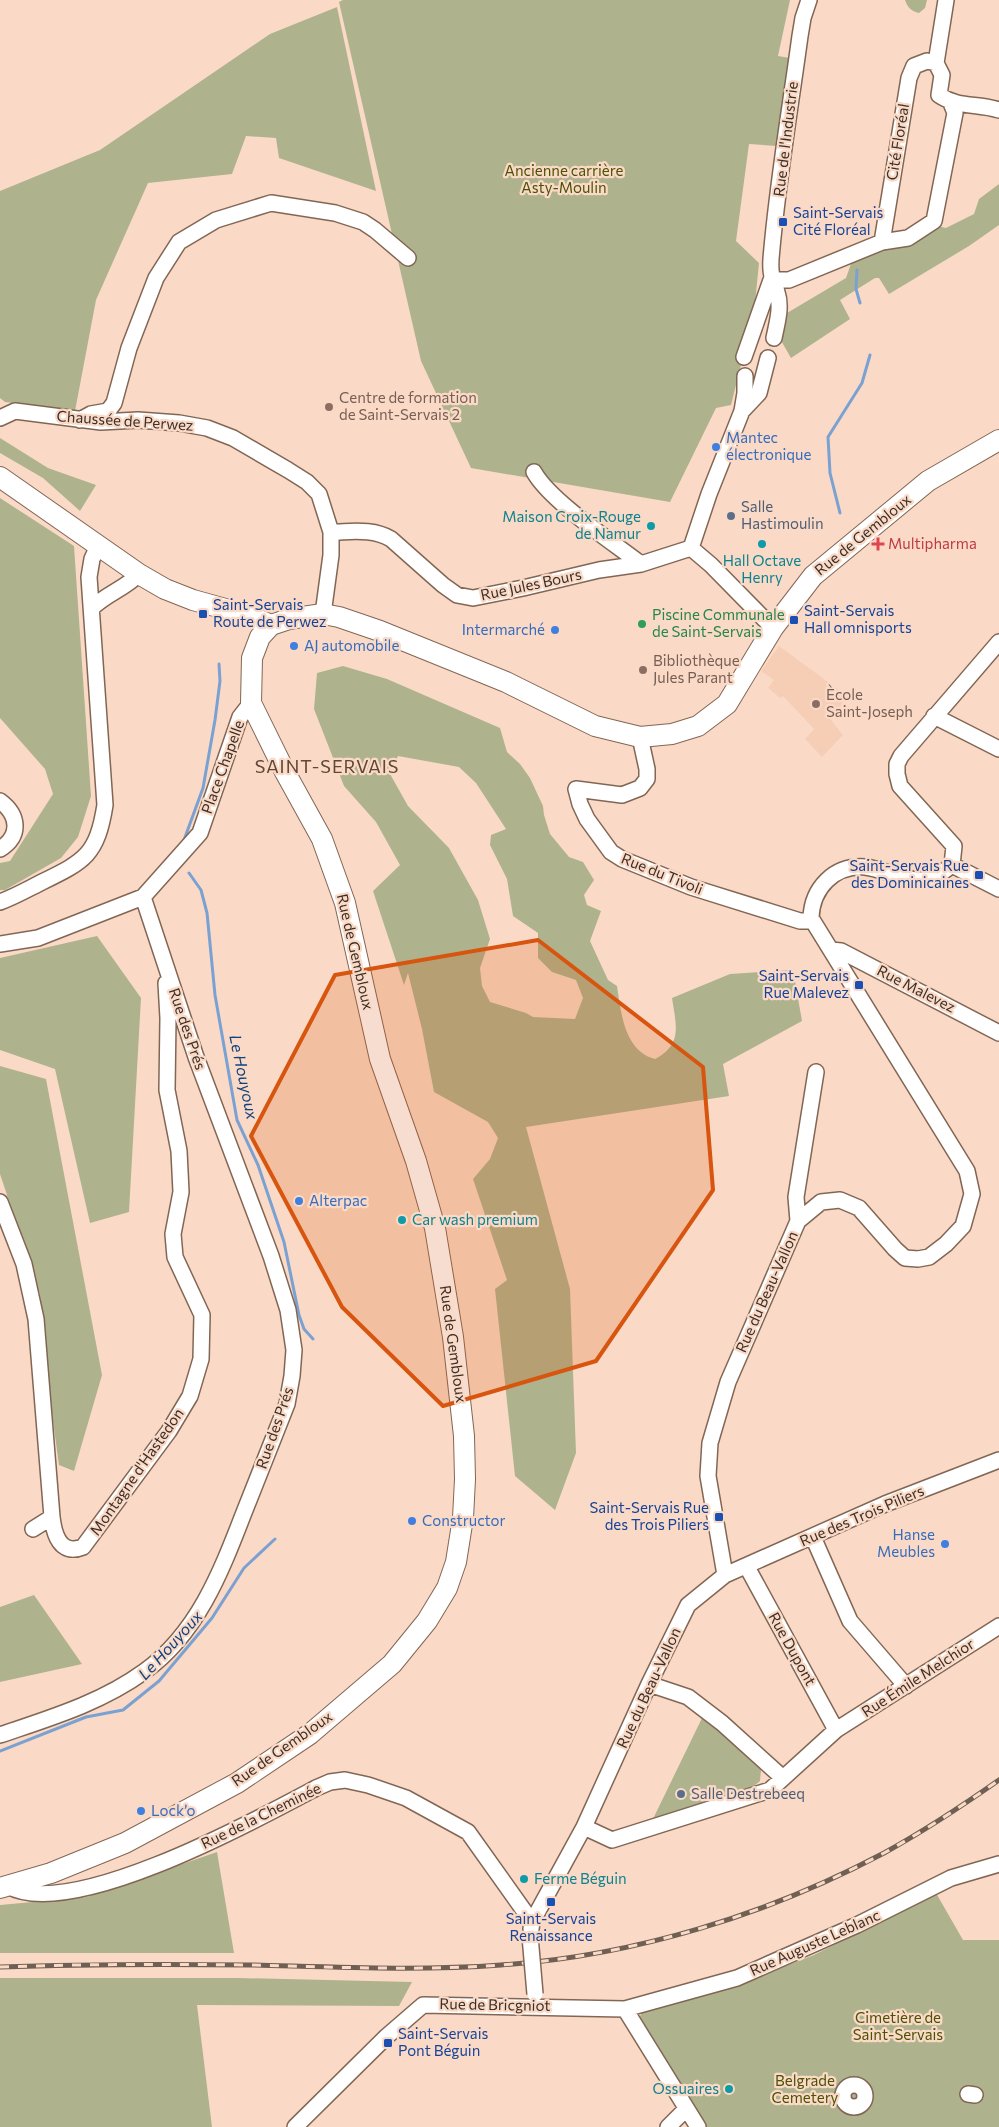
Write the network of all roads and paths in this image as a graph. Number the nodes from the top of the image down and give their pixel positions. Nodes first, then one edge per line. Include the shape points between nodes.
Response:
1 (810, 0) edge
2 (946, 0) edge
3 (936, 63) junction
4 (951, 103) junction
5 (999, 110) edge
6 (882, 242) junction
7 (408, 258) dead end
8 (772, 280) junction
9 (774, 338) dead end
10 (744, 357) dead end
11 (768, 358) dead end
12 (745, 376) dead end
13 (742, 411) junction
14 (0, 418) edge
15 (80, 420) junction
16 (999, 440) edge
17 (534, 472) dead end
18 (0, 477) edge
19 (331, 532) junction
20 (98, 546) junction
21 (691, 548) junction
22 (642, 564) junction
23 (139, 574) junction
24 (92, 608) junction
25 (323, 614) junction
26 (271, 625) junction
27 (774, 628) junction
28 (999, 642) edge
29 (250, 703) junction
30 (934, 716) junction
31 (640, 736) junction
32 (999, 749) edge
33 (4, 804) edge
34 (0, 849) edge
35 (952, 865) junction
36 (999, 889) edge
37 (143, 897) junction
38 (0, 902) edge
39 (813, 922) junction
40 (0, 944) edge
41 (831, 950) junction
42 (162, 957) junction
43 (999, 1033) edge
44 (816, 1072) dead end
45 (0, 1202) edge
46 (798, 1221) junction
47 (999, 1460) edge
48 (52, 1516) junction
49 (33, 1529) dead end
50 (813, 1537) junction
51 (747, 1567) junction
52 (726, 1575) junction
53 (999, 1626) edge
54 (649, 1684) junction
55 (906, 1686) junction
56 (836, 1730) junction
57 (0, 1736) edge
58 (783, 1778) junction
59 (584, 1827) junction
60 (999, 1864) edge
61 (4, 1887) edge
62 (531, 1929) junction
63 (535, 2000) junction
64 (625, 2008) junction
65 (686, 2109) junction
66 (295, 2127) edge
67 (668, 2127) edge
68 (698, 2127) edge

1 - 8 street, Rue de l'Industrie via 800,36 774,232
2 - 3 street
3 - 4 street via 942,75 939,94
3 - 6 street, Cité Floréal via 920,62 914,66 909,78
4 - 5 street
4 - 6 street via 955,113 934,221 908,238
6 - 8 street via 789,280
7 - 15 street via 363,222 334,213 271,203 216,220 179,242 156,278 129,348 114,403 108,411
8 - 9 street, Rue de l'Industrie via 780,310
8 - 10 street, Rue de l'Industrie
11 - 13 street via 759,393
12 - 13 street
13 - 21 street
14 - 15 street, Chaussée de Perwez via 15,411
15 - 19 street, Chaussée de Perwez via 180,423 207,428 232,438 307,482 319,494
16 - 27 main road, Rue de Gembloux via 928,481 813,576
17 - 22 street via 540,482 574,512
18 - 20 main road
19 - 22 street, Rue Jules Bours via 381,533 457,595 473,598 599,570
19 - 25 street, Chaussée de Perwez
20 - 23 main road
20 - 24 street via 89,577
21 - 22 street, Rue Jules Bours
21 - 27 street
23 - 24 street
23 - 26 main road via 192,600
24 - 38 street via 106,805 102,827 86,858
25 - 26 main road, Rue de Gembloux
25 - 31 main road, Rue de Gembloux via 380,631 506,682 595,726
26 - 29 main road, Rue de Gembloux via 260,637 252,658
27 - 31 main road, Rue de Gembloux via 727,704 720,710 698,726 672,734
28 - 30 street
29 - 37 street, Place Chapelle via 240,717 200,833
29 - 61 main road, Rue de Gembloux via 322,839 345,903 380,1059 435,1228 464,1436 463,1518 456,1562 447,1588 432,1613 392,1664 310,1734 237,1783 125,1843 67,1867
30 - 32 street
30 - 35 street via 901,756 897,774 900,786 954,846
31 - 39 street, Rue du Tivoli via 647,769 646,779 640,788 622,795 576,789 587,819 611,852 691,888 800,921
33 - 34 street via 14,816 16,826 7,845
35 - 36 street
35 - 39 street via 939,876 919,881 866,868 845,869 827,880 815,894 811,906
37 - 40 street via 38,938
37 - 42 street, Rue des Prés
39 - 41 street, Rue du Beau-Vallon
41 - 43 street, Rue Malevez via 841,951
41 - 46 street, Rue du Beau-Vallon via 967,1171 972,1194 963,1226 940,1248 918,1259 905,1258 859,1208 840,1200 821,1202
42 - 48 street, Montagne d'Hastedon via 168,1018 167,1090 179,1151 182,1192 173,1234 175,1257 202,1315 201,1359 190,1396 169,1431 83,1547 73,1549 60,1543 54,1534
42 - 57 street, Rue des Prés via 288,1310 294,1350 290,1391 219,1576 190,1626 146,1671 117,1689 82,1706
44 - 46 street via 796,1197
45 - 48 street, Montagne d'Hastedon via 24,1264 36,1319
46 - 52 street, Rue du Beau-Vallon via 728,1382 710,1442 708,1476
47 - 50 street, Rue des Trois Piliers via 885,1504
48 - 49 street
50 - 51 street, Rue des Trois Piliers
50 - 55 street via 850,1621
51 - 52 street, Rue des Trois Piliers
51 - 56 street, Rue Dupont
52 - 54 street, Rue du Beau-Vallon via 688,1604
53 - 55 street, Rue Émile Melchior
54 - 58 street via 688,1697
54 - 59 street, Rue du Beau-Vallon
55 - 56 street, Rue Émile Melchior
56 - 58 street, Rue Émile Melchior
58 - 59 street, Rue Émile Melchior via 770,1790 612,1840
59 - 62 street, Rue du Beau-Vallon
60 - 64 street, Rue Auguste Leblanc via 951,1878 857,1925 737,1978
61 - 62 street, Rue de la Cheminée via 48,1893 115,1881 227,1835 316,1788 345,1780 406,1798 468,1832
62 - 63 street, bridge
63 - 64 street, Rue de Bricgniot
63 - 66 street, Rue de Bricgniot via 423,2004 386,2036
64 - 65 street
65 - 67 street
65 - 68 street

